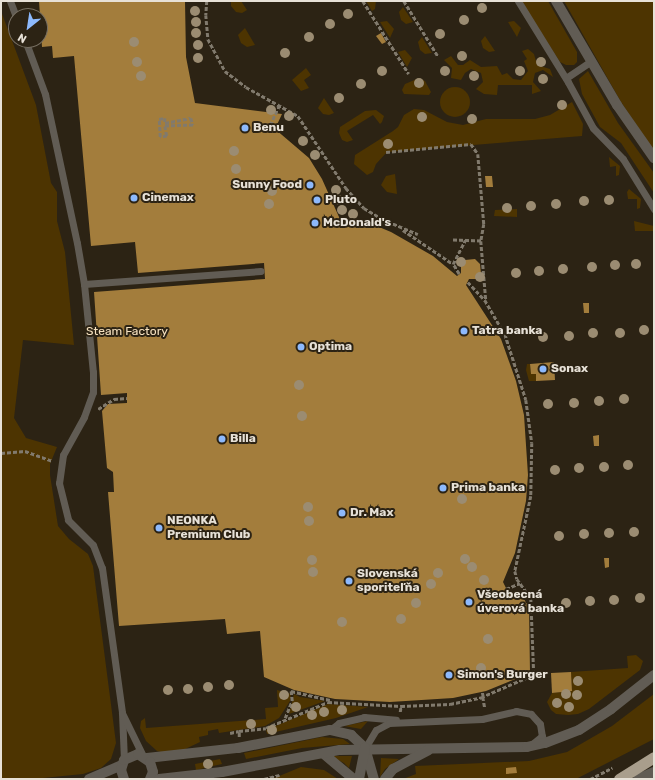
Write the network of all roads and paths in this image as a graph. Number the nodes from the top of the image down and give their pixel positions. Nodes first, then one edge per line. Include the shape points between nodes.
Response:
1 (207, 1) edge
2 (363, 1) edge
3 (404, 1) edge
4 (518, 1) edge
5 (556, 1) edge
6 (28, 48) edge
7 (438, 56) dead end
8 (591, 61) junction
9 (409, 74) dead end
10 (566, 78) junction
11 (280, 104) junction
12 (270, 125) dead end
13 (160, 137) joint
14 (386, 152) dead end
15 (654, 158) edge
16 (654, 209) edge
17 (399, 227) junction
18 (418, 234) dead end
19 (453, 240) dead end
20 (465, 240) junction
21 (481, 241) junction
22 (453, 264) junction
23 (262, 271) dead end
24 (459, 274) dead end
25 (468, 282) dead end
26 (84, 284) junction
27 (486, 302) junction
28 (127, 398) dead end
29 (84, 417) junction
30 (1, 454) edge
31 (60, 464) junction
32 (520, 583) junction
33 (506, 589) dead end
34 (654, 675) edge
35 (343, 702) dead end
36 (450, 704) dead end
37 (450, 708) dead end
38 (485, 709) dead end
39 (122, 712) junction
40 (285, 718) dead end
41 (400, 721) junction
42 (330, 730) junction
43 (239, 731) dead end
44 (230, 733) dead end
45 (526, 747) junction
46 (365, 748) junction
47 (430, 749) junction
48 (325, 755) junction
49 (145, 757) junction
50 (654, 758) edge
51 (123, 762) junction
52 (654, 772) edge
53 (282, 773) dead end
54 (89, 779) edge
55 (124, 779) edge
56 (150, 779) edge
57 (159, 779) edge
58 (264, 779) edge
59 (354, 779) edge
60 (359, 779) edge
61 (374, 779) edge
62 (385, 779) edge
63 (619, 779) edge
64 (638, 779) edge

1 - 11 path via 206,28 218,61 235,80
2 - 9 path
3 - 7 path
4 - 10 lane
5 - 8 street
6 - 26 lane via 45,94
8 - 10 lane
8 - 15 street
10 - 16 lane via 593,128 623,159
11 - 12 path
11 - 17 path via 298,116 357,201 373,214
13 - 13 path via 167,136 165,126 193,125 190,118 165,123 165,118 159,119
14 - 21 path via 471,144 478,154 484,224
17 - 18 path
17 - 22 path
19 - 20 path
20 - 21 path
20 - 22 path
21 - 27 path
22 - 24 path
23 - 26 lane
25 - 27 path
26 - 29 lane via 94,384
27 - 32 path via 505,334 517,369 526,400 532,443 531,496 515,565 515,575
28 - 29 path via 114,399
29 - 31 lane via 68,443
30 - 31 path via 25,451
31 - 39 lane via 59,483 68,520 93,545 102,568
32 - 33 path
32 - 38 path via 531,598 534,675 483,697
34 - 45 street via 579,730 557,740
35 - 40 path via 291,691 292,701
36 - 37 path
39 - 49 lane
39 - 51 lane
41 - 42 lane via 364,717 339,723
41 - 45 lane via 482,718 521,711 534,717 543,728 539,740
41 - 46 lane via 380,727
42 - 46 street via 351,735
42 - 49 street via 244,747
43 - 44 path
45 - 47 street
46 - 47 street
46 - 48 street via 340,750
46 - 60 street
46 - 61 street
47 - 62 street via 393,770
48 - 57 street via 298,756 222,772
48 - 59 street
49 - 51 street via 133,755
49 - 56 street via 152,767
50 - 63 highway
51 - 54 street
51 - 55 street
52 - 64 street
53 - 58 path

